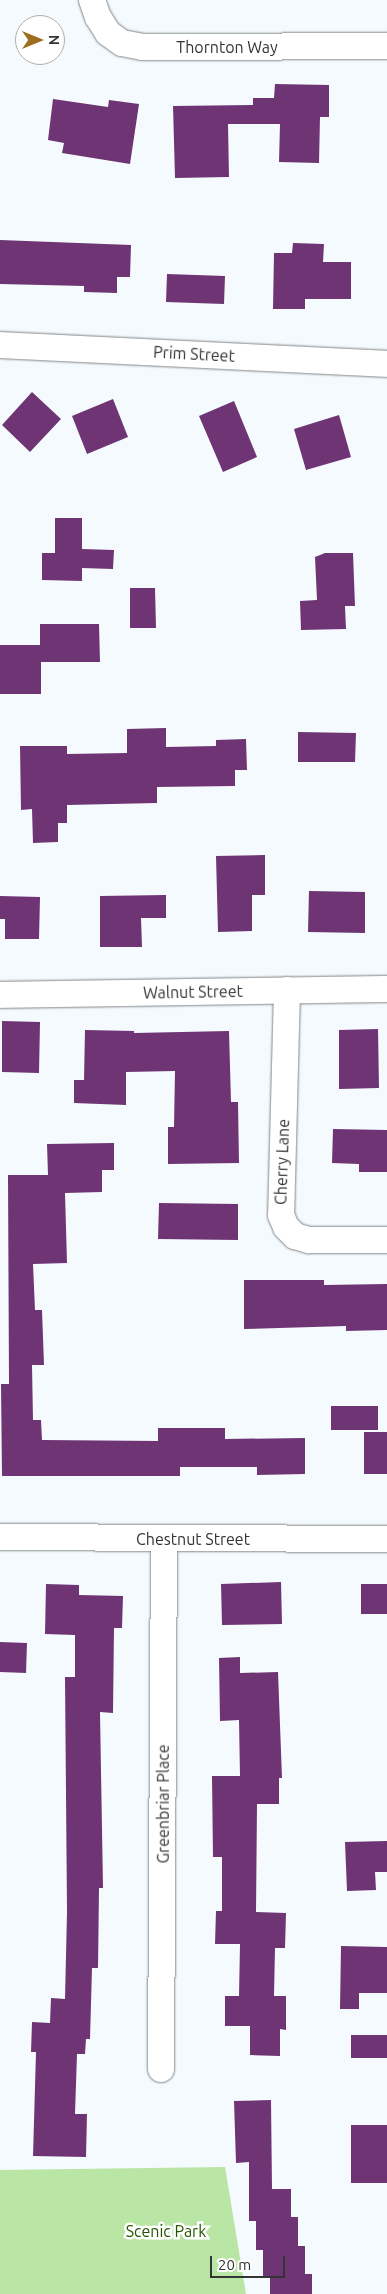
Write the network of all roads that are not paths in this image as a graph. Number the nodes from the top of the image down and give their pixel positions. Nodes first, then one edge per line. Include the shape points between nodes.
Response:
1 (92, 0) edge
2 (387, 46) edge
3 (0, 345) edge
4 (387, 364) edge
5 (387, 989) edge
6 (287, 990) junction
7 (0, 995) edge
8 (387, 1240) edge
9 (0, 1537) edge
10 (164, 1539) junction
11 (387, 1539) edge
12 (161, 2069) dead end

1 - 2 street, Thornton Way via 108,32 122,43 142,47
3 - 4 street, Prim Street
5 - 6 street, Walnut Street
6 - 7 street, Walnut Street
6 - 8 street, Cherry Lane via 281,1215 295,1236 309,1240
9 - 10 street, Chestnut Street
10 - 11 street, Chestnut Street
10 - 12 street, Greenbriar Place

